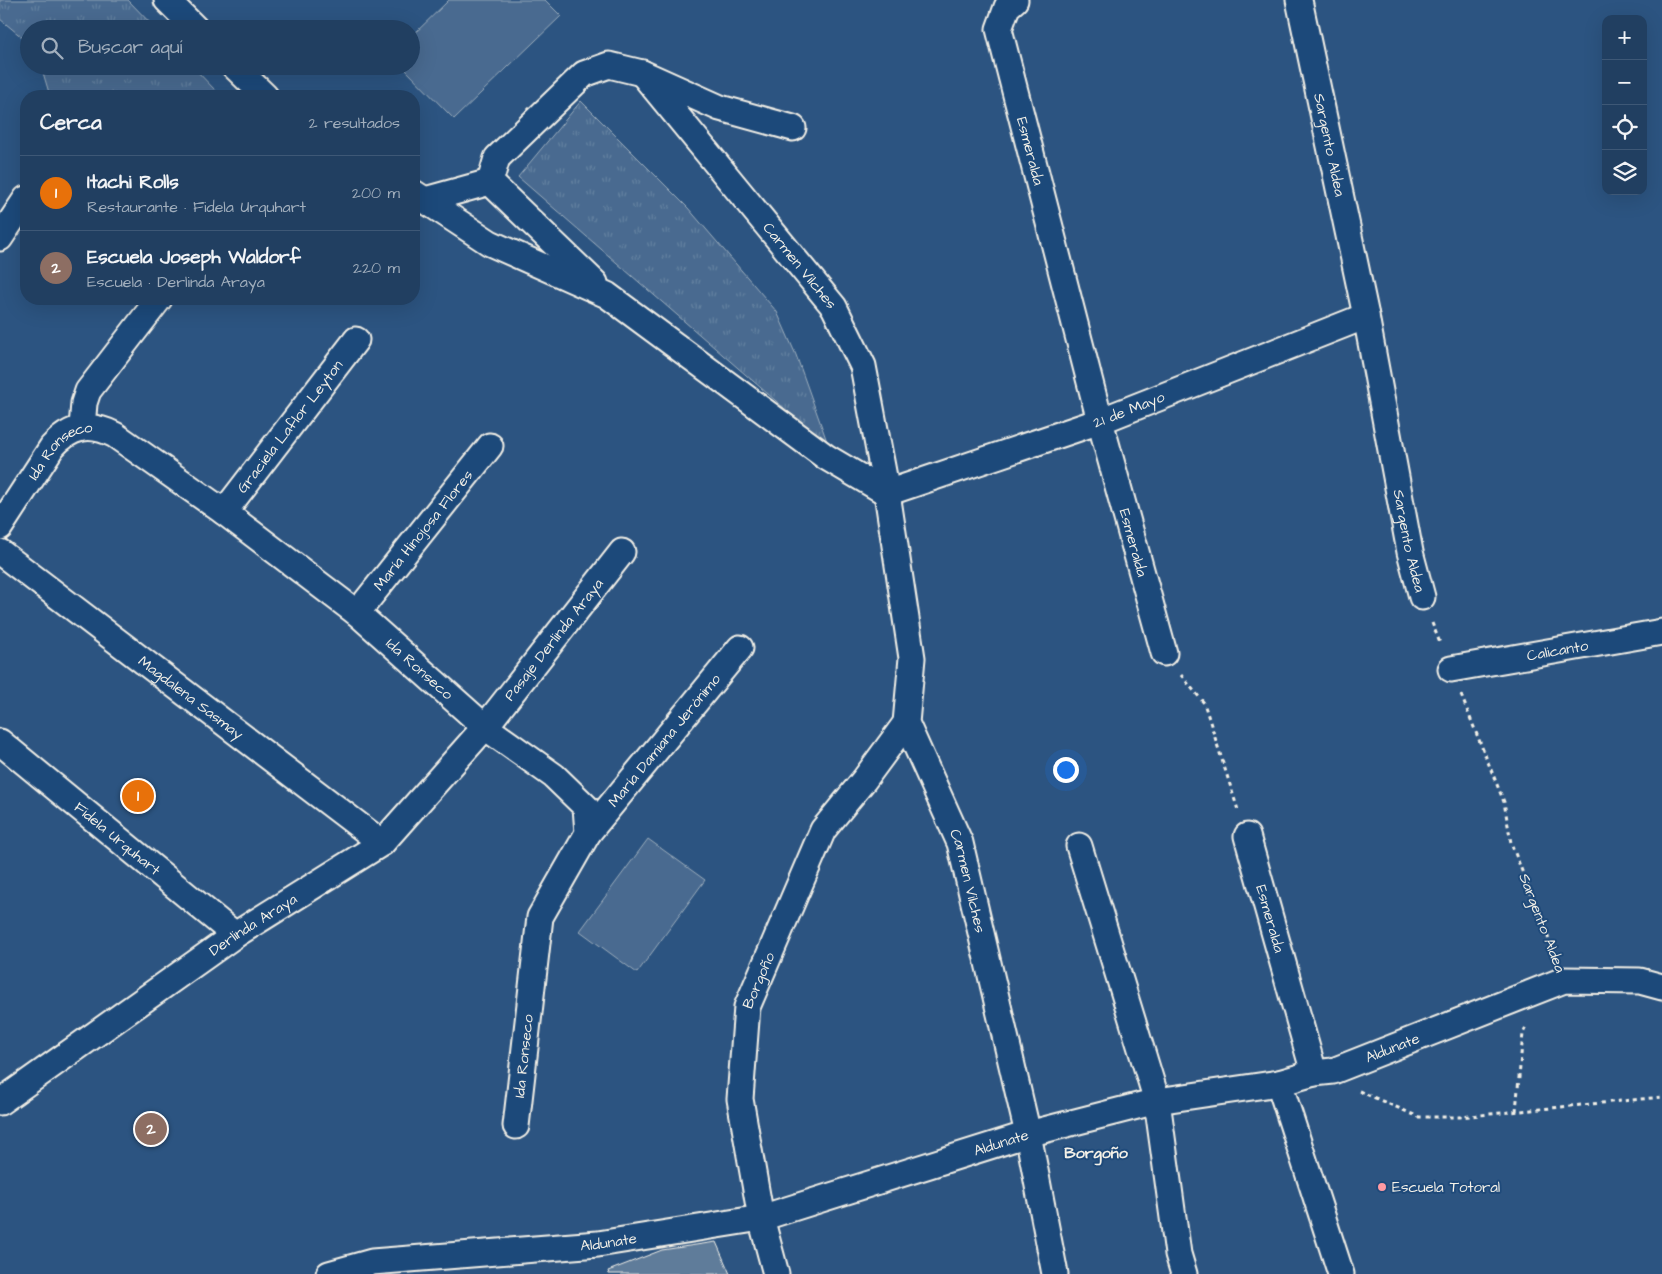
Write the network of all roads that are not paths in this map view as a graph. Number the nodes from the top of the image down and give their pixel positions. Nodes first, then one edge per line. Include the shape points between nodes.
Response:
1 (167, 0) edge
2 (1015, 0) edge
3 (1299, 0) edge
4 (187, 20) edge
5 (642, 73) junction
6 (243, 75) edge
7 (259, 90) edge
8 (793, 128) dead end
9 (490, 182) junction
10 (420, 196) edge
11 (420, 197) edge
12 (20, 207) edge
13 (0, 238) edge
14 (607, 295) junction
15 (154, 305) edge
16 (1366, 316) junction
17 (356, 340) dead end
18 (1100, 420) junction
19 (82, 428) junction
20 (490, 446) dead end
21 (887, 493) junction
22 (224, 512) junction
23 (0, 527) edge
24 (0, 552) edge
25 (622, 552) dead end
26 (1422, 597) road end
27 (356, 614) junction
28 (1662, 632) edge
29 (740, 648) dead end
30 (1164, 653) road end
31 (1450, 669) road end
32 (906, 723) junction
33 (485, 727) junction
34 (0, 742) edge
35 (588, 833) junction
36 (1247, 836) road end
37 (382, 843) junction
38 (1079, 846) dead end
39 (235, 935) junction
40 (1662, 988) edge
41 (1314, 1073) junction
42 (1279, 1083) junction
43 (1157, 1101) junction
44 (0, 1102) edge
45 (516, 1126) dead end
46 (1028, 1134) junction
47 (761, 1218) junction
48 (329, 1274) edge
49 (776, 1274) edge
50 (1055, 1274) edge
51 (1184, 1274) edge
52 (1341, 1274) edge

1 - 4 street
2 - 18 street, Esmeralda via 1007,7 999,29
3 - 16 street, Sargento Aldea
5 - 8 street via 720,108
5 - 9 street via 609,65 584,74 497,158
5 - 21 street, Carmen Vilches via 834,307 864,366
6 - 7 street
9 - 10 street
9 - 14 street
11 - 14 street via 490,243
12 - 13 street
14 - 21 street via 826,457
15 - 19 street via 88,391
16 - 18 street, 21 de Mayo
16 - 26 street, Sargento Aldea via 1410,552
17 - 22 street, Graciela Laflor Leyton
18 - 21 street, 21 de Mayo
18 - 30 street, Esmeralda
19 - 22 street, Ida Ronseco via 99,428 116,435
19 - 23 street, Ida Ronseco via 60,438 52,447
20 - 27 street, María Hinojosa Flores
21 - 32 street, Carmen Vilches via 912,658
22 - 27 street, Ida Ronseco
24 - 37 street, Magdalena Sasmay
25 - 33 street, Pasaje Derlinda Araya
27 - 33 street, Ida Ronseco
28 - 31 street, Calicanto
29 - 35 street, María Damiana Jerónimo
32 - 46 street, Carmen Vilches via 960,843
32 - 47 street, Borgoño via 824,830 748,1007 740,1099
33 - 35 street, Ida Ronseco via 554,776 586,807
33 - 37 street, Derlinda Araya
34 - 39 street, Fidela Urquhart
35 - 45 street, Ida Ronseco via 540,917
36 - 41 street, Esmeralda
37 - 39 street, Derlinda Araya
38 - 43 street
39 - 44 street, Derlinda Araya
40 - 41 street, Aldunate via 1640,981 1564,980 1333,1071
41 - 42 street, Aldunate
42 - 43 street, Aldunate
42 - 52 street
43 - 46 street, Aldunate
43 - 51 street via 1178,1254
46 - 47 street, Aldunate
46 - 50 street, Carmen Vilches
47 - 48 street, Aldunate via 598,1244 372,1262
47 - 49 street, Borgoño

